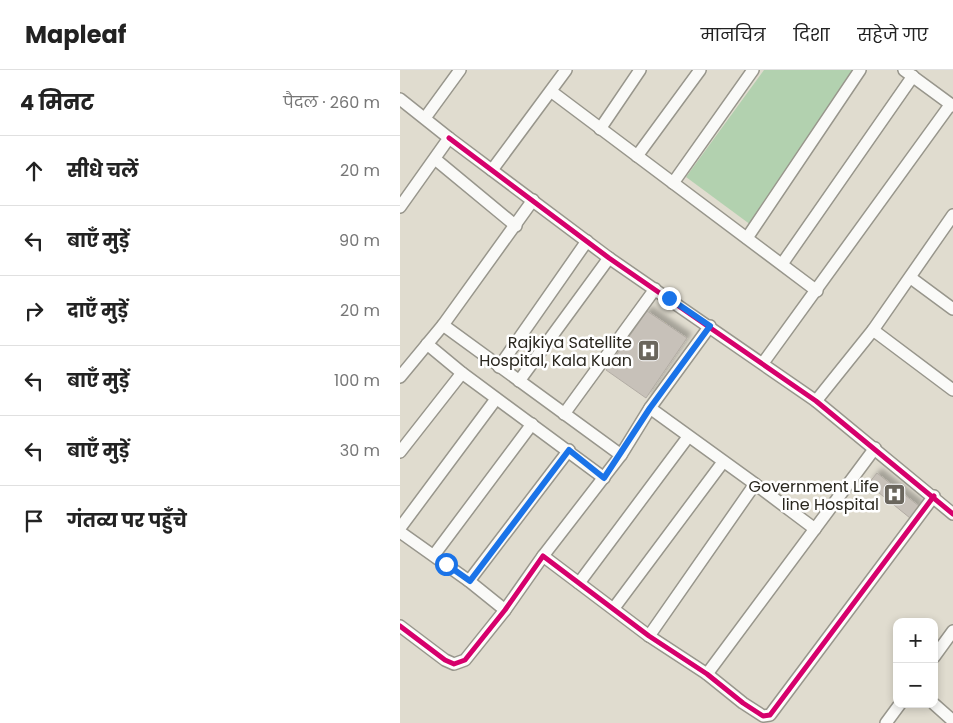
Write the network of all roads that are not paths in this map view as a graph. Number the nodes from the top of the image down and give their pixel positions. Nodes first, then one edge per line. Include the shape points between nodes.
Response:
1 (460, 70) edge
2 (566, 70) edge
3 (640, 70) edge
4 (700, 70) edge
5 (753, 70) edge
6 (860, 70) edge
7 (909, 73) edge
8 (552, 92) junction
9 (400, 99) edge
10 (952, 105) edge
11 (425, 118) junction
12 (600, 128) junction
13 (449, 138) junction
14 (637, 156) junction
15 (435, 159) junction
16 (492, 170) junction
17 (673, 183) junction
18 (533, 200) junction
19 (400, 207) edge
20 (953, 215) edge
21 (516, 226) junction
22 (747, 238) junction
23 (587, 241) junction
24 (609, 258) junction
25 (782, 264) junction
26 (911, 278) junction
27 (655, 289) junction
28 (817, 291) junction
29 (953, 309) edge
30 (443, 326) junction
31 (710, 326) junction
32 (873, 330) junction
33 (427, 344) junction
34 (763, 363) junction
35 (499, 367) junction
36 (462, 373) junction
37 (400, 377) edge
38 (519, 381) junction
39 (953, 390) edge
40 (496, 399) junction
41 (816, 401) junction
42 (650, 408) junction
43 (564, 414) junction
44 (532, 424) junction
45 (688, 437) junction
46 (875, 448) junction
47 (569, 450) junction
48 (400, 452) edge
49 (621, 455) junction
50 (724, 462) junction
51 (604, 478) junction
52 (755, 484) junction
53 (934, 496) junction
54 (953, 514) edge
55 (815, 529) junction
56 (400, 530) edge
57 (434, 555) junction
58 (543, 556) junction
59 (470, 581) junction
60 (579, 583) junction
61 (614, 608) junction
62 (505, 610) junction
63 (400, 626) edge
64 (952, 634) edge
65 (650, 636) junction
66 (938, 652) edge
67 (707, 674) junction
68 (938, 707) edge
69 (897, 708) edge
70 (953, 720) edge
71 (888, 722) edge

1 - 11 street
2 - 8 street
3 - 12 street
4 - 14 street
5 - 17 street
6 - 22 street
7 - 10 street
7 - 25 street
8 - 12 street
8 - 16 street
9 - 11 street
10 - 28 street
11 - 13 street
12 - 14 street
13 - 15 street
13 - 16 street
14 - 17 street
15 - 19 street
15 - 21 street
16 - 18 street
17 - 22 street
18 - 21 street
18 - 23 street
20 - 26 street
21 - 30 street
22 - 25 street
23 - 24 street
23 - 35 street
24 - 27 street
24 - 38 street
25 - 28 street
26 - 29 street
26 - 32 street
27 - 31 street
27 - 43 street
28 - 34 street
30 - 33 street
30 - 35 street
31 - 34 street
31 - 42 street
32 - 39 street
32 - 41 street
33 - 36 street
33 - 37 street
34 - 41 street
35 - 38 street
36 - 40 street
36 - 48 street
38 - 43 street
40 - 44 street
40 - 56 street
41 - 46 street
42 - 45 street
42 - 49 street
43 - 49 street
44 - 47 street
44 - 57 street
45 - 50 street
45 - 60 street
46 - 53 street
46 - 55 street
47 - 51 street
47 - 59 street
49 - 51 street
50 - 52 street
50 - 61 street
51 - 58 street
52 - 55 street
52 - 65 street
53 - 54 street
53 - 67 street via 770,715 762,716
55 - 67 street
56 - 57 street
57 - 59 street
58 - 60 street
58 - 62 street
59 - 62 street
60 - 61 street
61 - 65 street
62 - 63 street via 465,660 454,664
64 - 66 street
65 - 67 street
68 - 70 street
69 - 71 street

